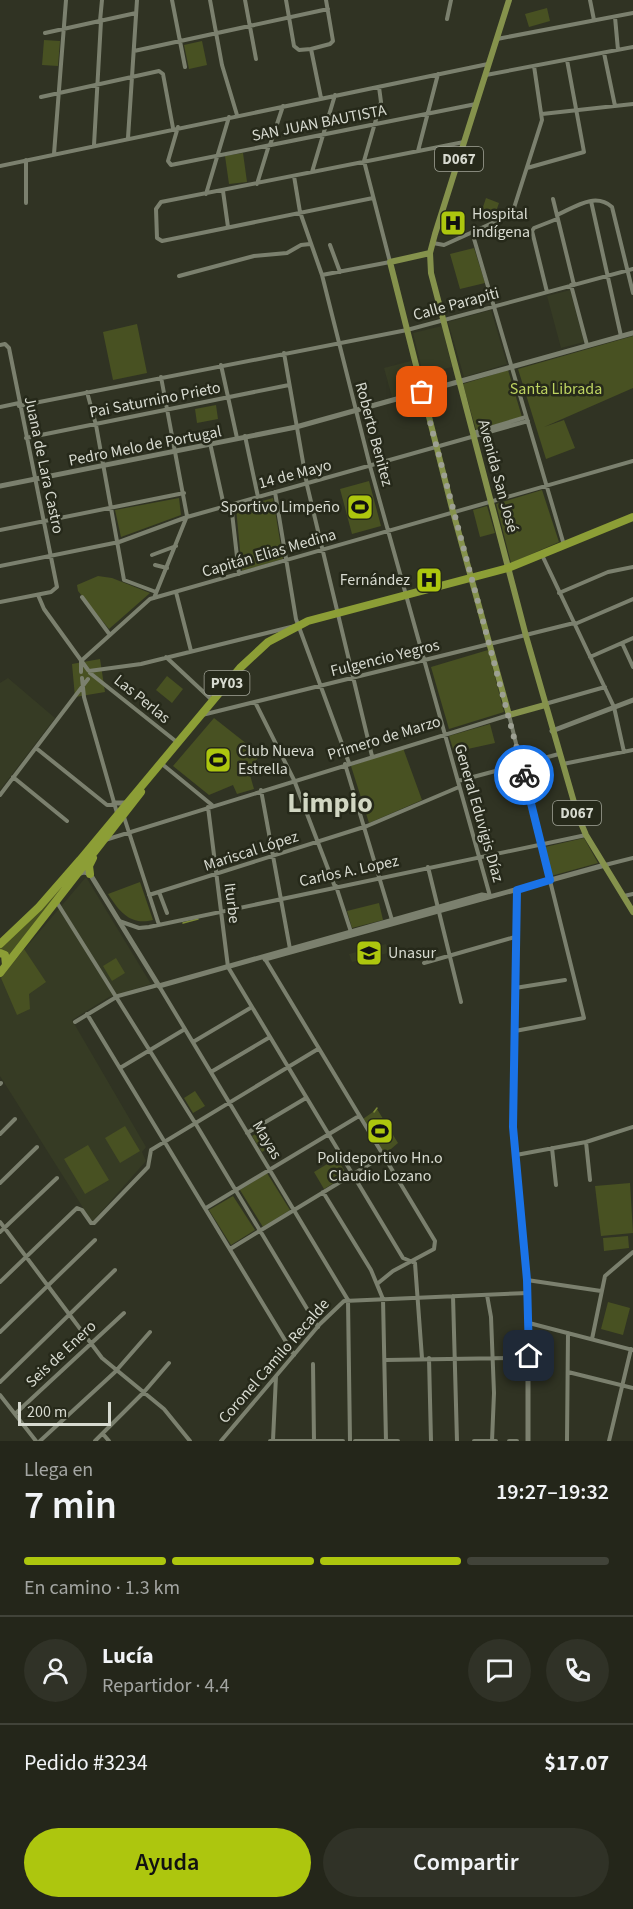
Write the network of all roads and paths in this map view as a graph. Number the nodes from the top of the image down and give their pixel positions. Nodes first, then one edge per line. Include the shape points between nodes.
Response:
1 (66, 0) edge
2 (102, 0) edge
3 (137, 0) edge
4 (172, 0) edge
5 (210, 0) edge
6 (245, 0) edge
7 (286, 0) edge
8 (326, 0) edge
9 (451, 0) edge
10 (509, 0) edge
11 (590, 0) edge
12 (328, 9) junction
13 (136, 13) junction
14 (633, 13) edge
15 (289, 17) junction
16 (615, 17) junction
17 (447, 19) dead end
18 (594, 20) junction
19 (101, 21) junction
20 (249, 26) junction
21 (64, 29) junction
22 (45, 33) dead end
23 (215, 33) junction
24 (496, 40) junction
25 (180, 41) junction
26 (633, 47) edge
27 (310, 49) junction
28 (618, 50) junction
29 (134, 51) junction
30 (604, 53) junction
31 (256, 59) dead end
32 (567, 60) junction
33 (489, 64) junction
34 (534, 66) junction
35 (185, 67) dead end
36 (438, 74) junction
37 (485, 75) junction
38 (132, 77) junction
39 (97, 85) junction
40 (379, 87) junction
41 (59, 93) junction
42 (335, 95) junction
43 (41, 97) dead end
44 (321, 98) junction
45 (476, 104) junction
46 (633, 104) edge
47 (284, 106) junction
48 (615, 106) junction
49 (577, 110) junction
50 (428, 113) junction
51 (542, 114) junction
52 (237, 115) junction
53 (229, 117) junction
54 (374, 124) junction
55 (176, 128) junction
56 (323, 134) junction
57 (128, 138) junction
58 (464, 142) junction
59 (94, 145) junction
60 (270, 145) junction
61 (418, 151) junction
62 (54, 154) junction
63 (218, 155) junction
64 (26, 160) junction
65 (364, 161) junction
66 (0, 166) edge
67 (527, 168) junction
68 (312, 172) junction
69 (294, 176) junction
70 (257, 184) junction
71 (223, 191) junction
72 (206, 194) junction
73 (373, 198) junction
74 (553, 199) dead end
75 (591, 201) junction
76 (26, 203) dead end
77 (300, 212) junction
78 (557, 217) junction
79 (228, 227) junction
80 (472, 232) junction
81 (433, 243) junction
82 (310, 244) junction
83 (330, 245) dead end
84 (430, 253) junction
85 (390, 262) junction
86 (630, 269) edge
87 (340, 272) junction
88 (322, 275) junction
89 (178, 276) dead end
90 (607, 276) junction
91 (573, 285) junction
92 (547, 292) junction
93 (633, 293) edge
94 (494, 306) junction
95 (442, 321) junction
96 (407, 330) junction
97 (633, 333) edge
98 (621, 336) junction
99 (0, 345) edge
100 (339, 345) junction
101 (587, 345) junction
102 (284, 352) junction
103 (221, 365) junction
104 (512, 367) junction
105 (161, 378) junction
106 (459, 381) junction
107 (289, 385) junction
108 (87, 392) junction
109 (422, 392) junction
110 (227, 397) junction
111 (19, 404) junction
112 (0, 407) edge
113 (167, 409) junction
114 (355, 410) junction
115 (527, 419) junction
116 (95, 424) junction
117 (296, 427) junction
118 (473, 435) junction
119 (26, 438) junction
120 (237, 438) junction
121 (245, 438) junction
122 (210, 445) junction
123 (437, 447) junction
124 (176, 452) junction
125 (633, 461) edge
126 (370, 466) junction
127 (103, 467) junction
128 (34, 481) junction
129 (306, 483) junction
130 (545, 486) junction
131 (0, 488) edge
132 (275, 492) junction
133 (184, 493) junction
134 (258, 497) junction
135 (491, 502) junction
136 (231, 504) junction
137 (224, 507) junction
138 (110, 508) junction
139 (453, 512) junction
140 (187, 517) junction
141 (633, 517) edge
142 (44, 521) junction
143 (0, 530) edge
144 (388, 531) junction
145 (117, 542) junction
146 (176, 546) junction
147 (564, 546) junction
148 (322, 550) junction
149 (152, 555) dead end
150 (542, 555) junction
151 (51, 556) junction
152 (286, 561) junction
153 (154, 565) dead end
154 (0, 566) edge
155 (633, 567) edge
156 (167, 568) junction
157 (508, 568) junction
158 (239, 574) junction
159 (472, 578) junction
160 (156, 592) junction
161 (176, 592) junction
162 (559, 592) junction
163 (38, 595) junction
164 (406, 596) junction
165 (82, 597) dead end
166 (154, 598) junction
167 (633, 599) edge
168 (0, 602) edge
169 (337, 613) junction
170 (574, 623) junction
171 (298, 625) junction
172 (263, 632) junction
173 (110, 635) junction
174 (526, 636) junction
175 (633, 638) edge
176 (268, 642) junction
177 (622, 643) junction
178 (490, 644) junction
179 (191, 651) junction
180 (166, 657) junction
181 (590, 657) junction
182 (81, 661) junction
183 (424, 661) junction
184 (633, 667) edge
185 (89, 671) junction
186 (81, 672) junction
187 (82, 678) junction
188 (352, 678) junction
189 (88, 679) junction
190 (82, 686) junction
191 (322, 686) junction
192 (605, 687) junction
193 (633, 700) edge
194 (213, 701) junction
195 (255, 702) junction
196 (545, 705) junction
197 (614, 707) junction
198 (201, 715) junction
199 (509, 715) junction
200 (552, 731) junction
201 (444, 734) junction
202 (178, 744) junction
203 (36, 748) junction
204 (633, 750) edge
205 (624, 752) junction
206 (559, 754) junction
207 (372, 756) junction
208 (347, 763) junction
209 (162, 764) junction
210 (521, 764) junction
211 (562, 764) junction
212 (14, 777) junction
213 (294, 780) junction
214 (148, 781) junction
215 (458, 781) junction
216 (459, 787) junction
217 (261, 790) junction
218 (0, 795) edge
219 (210, 806) junction
220 (117, 809) junction
221 (68, 821) dead end
222 (365, 827) junction
223 (129, 832) junction
224 (586, 835) junction
225 (104, 840) junction
226 (318, 842) junction
227 (541, 845) junction
228 (95, 848) junction
229 (273, 856) junction
230 (479, 857) junction
231 (633, 858) edge
232 (605, 865) junction
233 (428, 867) junction
234 (81, 868) junction
235 (90, 873) junction
236 (216, 874) junction
237 (380, 877) junction
238 (69, 878) junction
239 (550, 880) junction
240 (335, 887) junction
241 (517, 890) junction
242 (159, 892) junction
243 (633, 894) edge
244 (149, 895) junction
245 (489, 896) junction
246 (623, 896) junction
247 (281, 898) junction
248 (55, 900) junction
249 (439, 909) junction
250 (221, 911) junction
251 (633, 912) edge
252 (168, 913) dead end
253 (119, 921) junction
254 (392, 922) junction
255 (159, 925) junction
256 (349, 933) junction
257 (515, 936) junction
258 (0, 944) edge
259 (290, 950) junction
260 (0, 952) edge
261 (450, 956) junction
262 (264, 957) junction
263 (424, 963) dead end
264 (228, 967) junction
265 (2, 970) edge
266 (565, 980) dead end
267 (160, 985) junction
268 (515, 988) junction
269 (116, 997) junction
270 (461, 1002) dead end
271 (252, 1006) junction
272 (87, 1014) junction
273 (75, 1022) dead end
274 (185, 1029) junction
275 (515, 1031) junction
276 (270, 1037) junction
277 (193, 1042) junction
278 (318, 1049) junction
279 (149, 1050) junction
280 (288, 1067) junction
281 (120, 1068) junction
282 (211, 1072) junction
283 (306, 1098) junction
284 (229, 1103) junction
285 (358, 1116) junction
286 (15, 1119) dead end
287 (195, 1123) junction
288 (633, 1127) edge
289 (248, 1133) junction
290 (0, 1134) edge
291 (328, 1134) junction
292 (165, 1142) junction
293 (586, 1142) junction
294 (37, 1147) dead end
295 (552, 1148) junction
296 (516, 1155) junction
297 (383, 1156) junction
298 (269, 1170) junction
299 (352, 1174) junction
300 (57, 1178) dead end
301 (590, 1180) dead end
302 (0, 1183) edge
303 (556, 1185) dead end
304 (236, 1190) junction
305 (323, 1192) junction
306 (206, 1208) junction
307 (294, 1210) junction
308 (0, 1222) edge
309 (5, 1228) junction
310 (261, 1231) junction
311 (0, 1232) edge
312 (95, 1240) dead end
313 (230, 1249) junction
314 (633, 1252) edge
315 (27, 1257) junction
316 (412, 1260) junction
317 (115, 1270) dead end
318 (527, 1280) junction
319 (0, 1282) edge
320 (377, 1284) junction
321 (48, 1285) junction
322 (601, 1291) junction
323 (528, 1293) junction
324 (487, 1295) junction
325 (453, 1296) junction
326 (419, 1298) junction
327 (383, 1299) junction
328 (348, 1300) junction
329 (70, 1313) junction
330 (124, 1313) dead end
331 (529, 1323) junction
332 (318, 1326) junction
333 (0, 1332) edge
334 (150, 1332) dead end
335 (568, 1333) junction
336 (592, 1340) junction
337 (90, 1342) junction
338 (632, 1350) edge
339 (294, 1355) junction
340 (422, 1358) junction
341 (429, 1358) junction
342 (456, 1358) junction
343 (516, 1358) dead end
344 (492, 1359) junction
345 (386, 1360) junction
346 (169, 1362) dead end
347 (313, 1364) dead end
348 (117, 1370) junction
349 (568, 1372) junction
350 (276, 1376) junction
351 (0, 1382) edge
352 (622, 1385) junction
353 (633, 1388) edge
354 (144, 1392) junction
355 (0, 1395) edge
356 (15, 1414) junction
357 (103, 1434) junction
358 (187, 1440) edge
359 (272, 1440) edge
360 (38, 1441) edge
361 (95, 1441) edge
362 (109, 1441) edge
363 (221, 1441) edge
364 (314, 1441) edge
365 (344, 1441) edge
366 (350, 1441) edge
367 (355, 1441) edge
368 (386, 1441) edge
369 (398, 1441) edge
370 (431, 1441) edge
371 (457, 1441) edge
372 (474, 1441) edge
373 (493, 1441) edge
374 (509, 1441) edge
375 (517, 1441) edge
376 (528, 1441) edge
377 (567, 1441) edge
378 (609, 1441) edge

1 - 21 street
2 - 19 street
3 - 13 street
4 - 25 street
5 - 23 street
6 - 20 street
7 - 15 street
8 - 12 street
9 - 17 street
10 - 24 main road, D067
11 - 18 street
12 - 15 street
12 - 27 street via 333,41
13 - 19 street
13 - 29 street
14 - 16 street
15 - 20 street
15 - 27 street via 296,49
16 - 18 street
16 - 28 street
18 - 24 street
19 - 21 street
19 - 39 street
20 - 23 street
20 - 31 street
21 - 22 street
21 - 41 street
23 - 25 street
23 - 52 street
24 - 33 main road, D067
25 - 29 street
25 - 35 street
26 - 28 street
27 - 44 street
28 - 30 street
29 - 38 street
30 - 32 street
30 - 48 street
32 - 34 street
32 - 49 street
33 - 36 street
33 - 37 main road, D067
34 - 37 street
34 - 51 street
36 - 40 street
36 - 50 street
37 - 45 main road, D067
38 - 39 street
38 - 55 street via 161,72
38 - 57 street
39 - 41 street
39 - 59 street
40 - 42 street
40 - 54 street via 381,102
41 - 43 street
41 - 62 street
42 - 44 street
42 - 56 street
44 - 47 street
45 - 50 street, SAN JUAN BAUTISTA
45 - 58 main road, D067
46 - 48 street
47 - 52 street
47 - 60 street
48 - 49 street
49 - 51 street
49 - 67 street via 584,152
50 - 54 street, SAN JUAN BAUTISTA
50 - 61 street
51 - 67 street
52 - 53 street
53 - 55 street
53 - 63 street
54 - 56 street, SAN JUAN BAUTISTA
54 - 65 street
55 - 57 street
55 - 63 street, SAN JUAN BAUTISTA via 168,161 171,165
56 - 60 street, SAN JUAN BAUTISTA
56 - 68 street
57 - 59 street
58 - 61 street
58 - 81 main road, D067
59 - 62 street
60 - 63 street, SAN JUAN BAUTISTA
60 - 70 street
61 - 65 street
62 - 64 street
63 - 72 street
64 - 66 street
64 - 76 street
65 - 68 street
65 - 73 street
67 - 80 street via 510,215
68 - 69 street
69 - 70 street
69 - 77 street
70 - 71 street
71 - 72 street
71 - 79 street
72 - 79 street via 159,203 157,238 162,241
73 - 77 street
73 - 85 street
74 - 78 street
75 - 78 street
75 - 86 street via 601,201 614,210
75 - 90 street
77 - 79 street
77 - 82 street
78 - 91 street
78 - 92 street via 532,231
80 - 81 street via 444,245
80 - 94 street
81 - 84 main road, D067
82 - 88 street
82 - 89 street via 293,252 254,256
83 - 87 street
84 - 85 main road
84 - 95 main road, Avenida San José / D067
85 - 87 street
85 - 96 main road
86 - 90 street, Calle Parapiti
86 - 93 street
87 - 88 street
88 - 100 street, Roberto Benitez
90 - 91 street, Calle Parapiti
90 - 98 street
91 - 92 street, Calle Parapiti
91 - 101 street
92 - 94 street, Calle Parapiti
94 - 95 street, Calle Parapiti
94 - 104 street
95 - 96 street, Calle Parapiti
95 - 106 main road, Avenida San José / D067
96 - 100 street, Calle Parapiti
96 - 109 main road
97 - 98 street, Pedro Melo de Portugal
98 - 101 street, Pedro Melo de Portugal
99 - 111 street, Juana de Lara Castro via 9,348
100 - 102 street, Calle Parapiti
100 - 114 street, Roberto Benitez
101 - 104 street, Pedro Melo de Portugal
102 - 103 street, Calle Parapiti
102 - 107 street
103 - 105 street, Calle Parapiti
103 - 110 street
104 - 106 street, Pedro Melo de Portugal
104 - 115 street
105 - 108 street, Calle Parapiti
105 - 113 street
106 - 109 street, Pedro Melo de Portugal
106 - 118 main road, Avenida San José / D067
107 - 110 street, Pai Saturnino Prieto
107 - 117 street
108 - 111 street, Calle Parapiti
108 - 116 street
109 - 114 street, Pedro Melo de Portugal
109 - 123 main road
110 - 113 street, Pai Saturnino Prieto
110 - 120 street
111 - 112 street, Calle Parapiti
111 - 119 street, Juana de Lara Castro
113 - 116 street, Pai Saturnino Prieto
113 - 124 street
114 - 117 street, Pedro Melo de Portugal
114 - 126 street, Roberto Benitez
115 - 118 street, 14 de Mayo
115 - 130 street
116 - 119 street, Pai Saturnino Prieto
116 - 127 street
117 - 121 street, Pedro Melo de Portugal
117 - 129 street
118 - 123 street, 14 de Mayo
118 - 135 main road, Avenida San José / D067
119 - 128 street, Juana de Lara Castro
120 - 121 street, Pedro Melo de Portugal
120 - 122 street, Pedro Melo de Portugal
121 - 122 street, Pedro Melo de Portugal
121 - 134 street
122 - 124 street, Pedro Melo de Portugal
122 - 137 street
123 - 126 street, 14 de Mayo
123 - 139 main road
124 - 127 street, Pedro Melo de Portugal
124 - 133 street
125 - 130 street, Capitán Elias Medina
126 - 129 street, 14 de Mayo
126 - 144 street, Roberto Benitez
127 - 128 street, Pedro Melo de Portugal
127 - 138 street
128 - 131 street, Pedro Melo de Portugal
128 - 142 street, Juana de Lara Castro
129 - 132 street, 14 de Mayo
129 - 148 street
130 - 135 street, Capitán Elias Medina
130 - 147 street
132 - 134 street, 14 de Mayo
132 - 152 street
133 - 138 street
133 - 140 street
134 - 136 street, 14 de Mayo
135 - 139 street, Capitán Elias Medina
135 - 157 main road, Avenida San José / D067
136 - 137 street, 14 de Mayo
136 - 158 street
137 - 140 street, 14 de Mayo
138 - 142 street
138 - 145 street
139 - 144 street, Capitán Elias Medina
139 - 159 main road
140 - 145 street, 14 de Mayo
140 - 146 street
141 - 147 highway, PY03
142 - 143 street
142 - 151 street, Juana de Lara Castro
144 - 148 street, Capitán Elias Medina
144 - 164 street, Roberto Benitez
145 - 151 street, 14 de Mayo
145 - 160 street via 124,580
146 - 149 street
146 - 156 street
147 - 150 highway, PY03
148 - 152 street, Capitán Elias Medina
148 - 169 street
150 - 157 highway, PY03
150 - 162 street
151 - 154 street, 14 de Mayo
151 - 163 street, Juana de Lara Castro via 57,587
152 - 158 street, Capitán Elias Medina
152 - 171 street
153 - 156 street
155 - 162 street via 608,572
156 - 160 street
157 - 159 highway, PY03
157 - 174 main road, Avenida San José / D067
158 - 161 street, Capitán Elias Medina
159 - 164 highway, PY03
159 - 178 main road
160 - 166 street
161 - 166 street, Capitán Elias Medina
161 - 179 street
162 - 170 street
163 - 168 street
163 - 182 street, Las Perlas
164 - 169 highway, PY03
164 - 183 street, General Eduvigis Díaz
165 - 173 street
166 - 173 street, Capitán Elias Medina via 143,603
167 - 170 street, Fulgencio Yegros
169 - 171 highway, PY03
169 - 188 street
170 - 174 street, Fulgencio Yegros
170 - 181 street
171 - 172 street
171 - 176 highway, PY03
171 - 191 street
172 - 176 street
172 - 179 street
173 - 182 street, Capitán Elias Medina
174 - 178 street, Fulgencio Yegros
174 - 196 main road, Avenida San José / D067
175 - 177 street
176 - 194 highway, PY03
177 - 181 street
177 - 184 street
178 - 183 street, Fulgencio Yegros
178 - 199 main road
179 - 180 street
180 - 185 street
180 - 194 street
181 - 192 street
182 - 185 street, Las Perlas
182 - 186 street
183 - 188 street, Fulgencio Yegros
183 - 201 street, General Eduvigis Díaz
185 - 186 street
185 - 189 street
185 - 202 street, Las Perlas
186 - 187 street
187 - 189 street
187 - 190 street
188 - 191 street, Fulgencio Yegros
188 - 207 street
189 - 190 street
190 - 203 street
190 - 220 street
191 - 195 street, Fulgencio Yegros
191 - 208 street
192 - 196 street, Primero de Marzo
192 - 197 street
193 - 197 street
194 - 198 highway, PY03
195 - 198 street, Fulgencio Yegros
195 - 213 street
196 - 199 main road, Primero de Marzo
196 - 200 main road, D067
197 - 200 street
197 - 205 street
198 - 202 highway, PY03
199 - 201 street, Primero de Marzo
199 - 210 street
200 - 206 main road, D067
201 - 207 street, Primero de Marzo
201 - 215 street, General Eduvigis Díaz
202 - 209 highway, PY03
203 - 212 street
203 - 220 street
204 - 205 street
205 - 211 street
206 - 210 street
206 - 211 main road, D067
207 - 208 street, Primero de Marzo
208 - 213 street, Primero de Marzo
208 - 222 street
209 - 214 highway, PY03
209 - 219 street
210 - 215 street
210 - 227 street
211 - 224 main road, D067
212 - 218 street
212 - 221 street
213 - 217 street, Primero de Marzo
213 - 226 street
214 - 220 highway, PY03
214 - 220 highway, PY03
215 - 216 street, General Eduvigis Díaz
216 - 222 street, Mariscal López
216 - 230 street, General Eduvigis Díaz
217 - 219 street, Primero de Marzo
217 - 229 street
219 - 223 street, Primero de Marzo
219 - 236 street, Iturbe
220 - 223 street
220 - 225 highway, PY03
220 - 228 highway, PY03
222 - 226 street, Mariscal López
222 - 237 street
223 - 225 street, Primero de Marzo
223 - 244 street
224 - 227 street, Carlos A. Lopez
224 - 232 main road, D067
225 - 228 highway, PY03
226 - 229 street, Mariscal López
226 - 240 street
227 - 230 street, Carlos A. Lopez
227 - 239 street
228 - 234 highway, PY03
228 - 235 highway
228 - 238 highway, PY03
229 - 236 street, Mariscal López
229 - 247 street
230 - 233 street, Carlos A. Lopez
230 - 245 street, General Eduvigis Díaz
231 - 232 street
232 - 239 street
232 - 246 main road, D067
233 - 237 street, Carlos A. Lopez
233 - 249 street
234 - 235 highway
234 - 238 highway
235 - 238 street
235 - 253 street, Mayas
236 - 242 street, Mariscal López
236 - 250 street, Iturbe
237 - 240 street, Carlos A. Lopez
237 - 254 street
238 - 248 highway, PY03
238 - 258 highway, PY03
239 - 241 street
239 - 275 street via 584,1018
240 - 247 street, Carlos A. Lopez
240 - 256 street
241 - 245 street
241 - 257 street
242 - 244 street, Mariscal López
242 - 252 street
243 - 246 street
244 - 255 street
245 - 249 street
246 - 251 main road, D067
247 - 250 street, Carlos A. Lopez
247 - 259 street
248 - 265 highway, PY03
248 - 269 street
249 - 254 street
249 - 261 street
250 - 255 street, Carlos A. Lopez
250 - 264 street, Iturbe
253 - 255 street, Carlos A. Lopez via 139,927
253 - 267 street, Mayas
254 - 256 street
256 - 259 street
257 - 261 street
257 - 268 street
259 - 262 street
260 - 265 highway via 5,955
261 - 263 street
261 - 270 street
262 - 264 street
262 - 278 street
264 - 267 street
264 - 271 street
266 - 268 street
267 - 269 street
267 - 274 street, Mayas
268 - 275 street
269 - 272 street
269 - 279 street
271 - 276 street
271 - 277 street
272 - 273 street
272 - 281 street
274 - 277 street, Mayas
274 - 279 street
275 - 296 street
276 - 280 street
276 - 282 street
277 - 282 street, Mayas
278 - 280 street
278 - 285 street
279 - 281 street
279 - 287 street
280 - 283 street
280 - 284 street
281 - 292 street
282 - 284 street, Mayas
283 - 289 street
283 - 291 street
284 - 287 street
284 - 289 street, Mayas
285 - 291 street
285 - 297 street
286 - 290 street
287 - 292 street
287 - 304 street
288 - 293 street
289 - 298 street, Mayas
291 - 298 street
291 - 299 street
292 - 306 street
292 - 315 street via 149,1152 148,1167 94,1223 77,1208
293 - 295 street
293 - 301 street
294 - 302 street
295 - 296 street
295 - 303 street
296 - 318 street
297 - 299 street
297 - 316 street via 435,1241 434,1249
298 - 304 street
298 - 307 street, Mayas
299 - 305 street
299 - 316 street via 403,1258
300 - 309 street
304 - 306 street
304 - 310 street
305 - 307 street
305 - 320 street
306 - 313 street
307 - 310 street
307 - 328 street, Mayas
308 - 309 street
309 - 311 street
309 - 315 street
310 - 313 street
310 - 332 street
312 - 321 street
313 - 339 street
314 - 322 street via 606,1274
315 - 319 street
315 - 321 street
316 - 320 street
316 - 326 street via 416,1263
317 - 329 street
318 - 322 street
318 - 323 street
320 - 327 street
321 - 329 street
321 - 333 street
322 - 336 street
323 - 324 street
323 - 331 street
324 - 325 street
324 - 344 street
325 - 326 street
325 - 342 street
326 - 327 street
326 - 340 street
327 - 328 street
327 - 345 street
328 - 332 street, Coronel Camilo Recalde
328 - 366 street
329 - 337 street
329 - 351 street
330 - 337 street, Seis de Enero
331 - 335 street
331 - 376 street
332 - 339 street, Coronel Camilo Recalde
334 - 348 street
335 - 336 street
335 - 349 street
336 - 338 street
337 - 348 street
337 - 356 street, Seis de Enero
338 - 352 street
339 - 350 street, Coronel Camilo Recalde
340 - 341 street
340 - 345 street
341 - 342 street
341 - 370 street
342 - 344 street
342 - 371 street
343 - 344 street
344 - 373 street
345 - 368 street
346 - 354 street
347 - 364 street
348 - 354 street
348 - 360 street
349 - 352 street
349 - 377 street
350 - 359 street
350 - 363 street, Coronel Camilo Recalde
352 - 353 street
352 - 378 street
354 - 357 street
354 - 358 street via 164,1409
355 - 356 street
356 - 360 street
357 - 361 street
357 - 362 street
359 - 364 street
364 - 365 street
367 - 368 street
368 - 369 street
372 - 373 street
374 - 375 street

